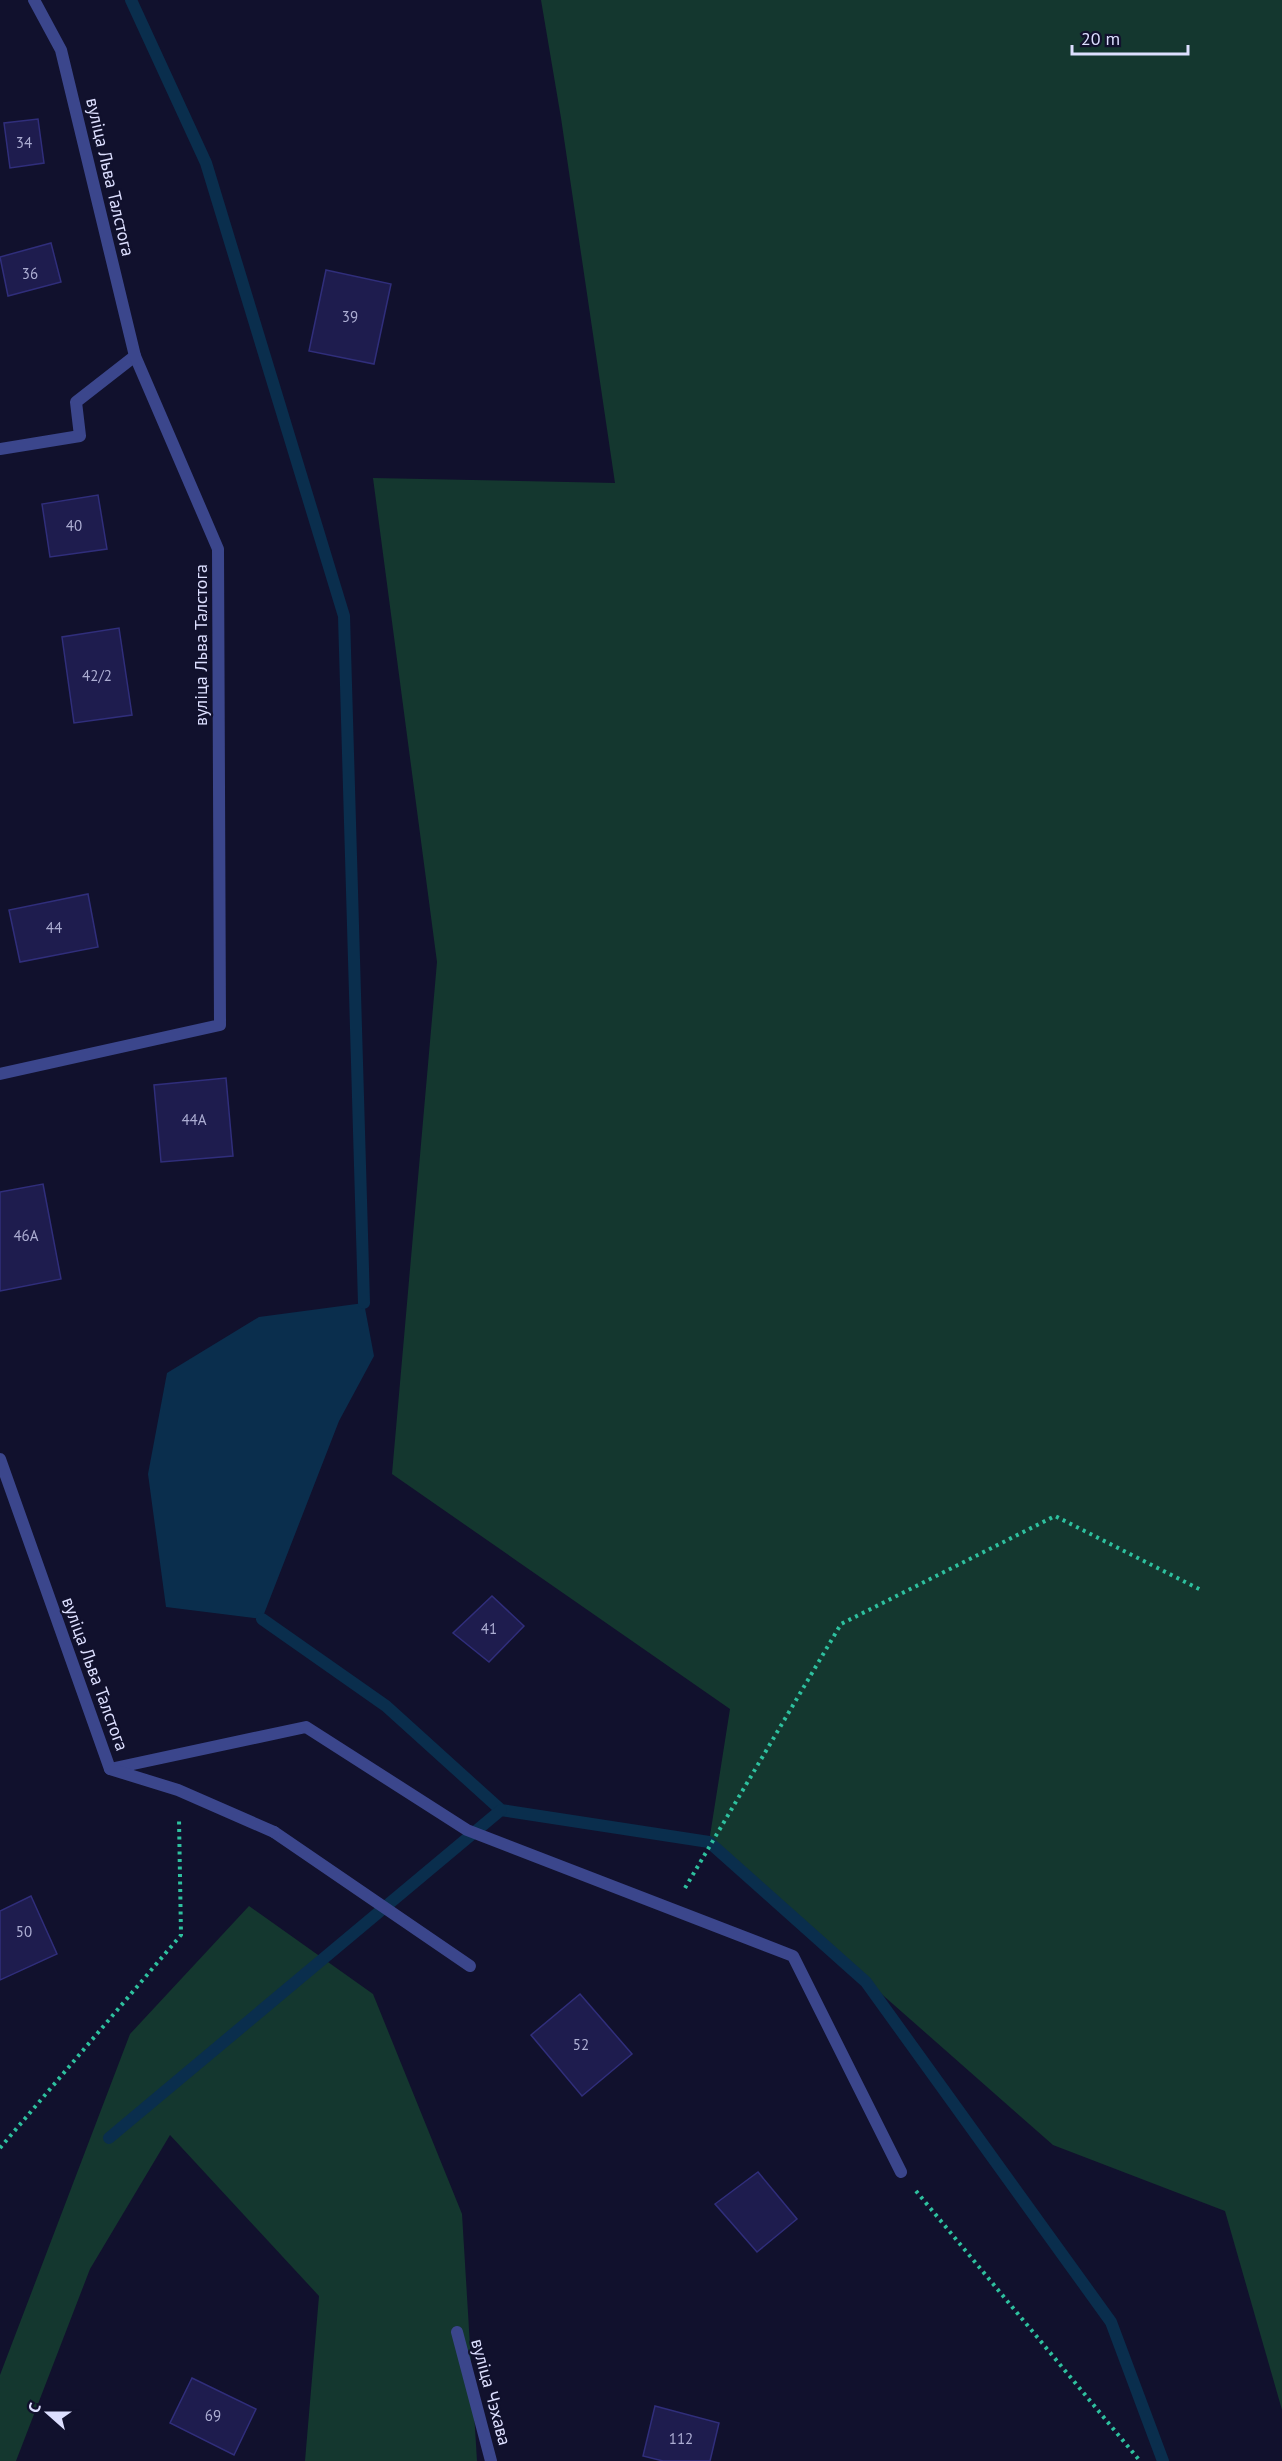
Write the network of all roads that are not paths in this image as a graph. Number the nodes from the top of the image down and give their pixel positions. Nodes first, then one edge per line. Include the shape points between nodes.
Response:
1 (34, 0) edge
2 (135, 356) junction
3 (0, 450) edge
4 (0, 1074) edge
5 (0, 1459) edge
6 (110, 1769) junction
7 (470, 1965) dead end
8 (901, 2172) road end
9 (457, 2332) dead end
10 (491, 2461) edge

1 - 2 street, вуліца Льва Талстога via 61,50
2 - 3 street via 76,402 80,436
2 - 4 street, вуліца Льва Талстога via 218,549 220,1025
5 - 6 street, вуліца Льва Талстога
6 - 7 street, вуліца Льва Талстога via 178,1790 274,1832
6 - 8 street via 306,1727 468,1830 793,1956
9 - 10 street, вуліца Чэхава

